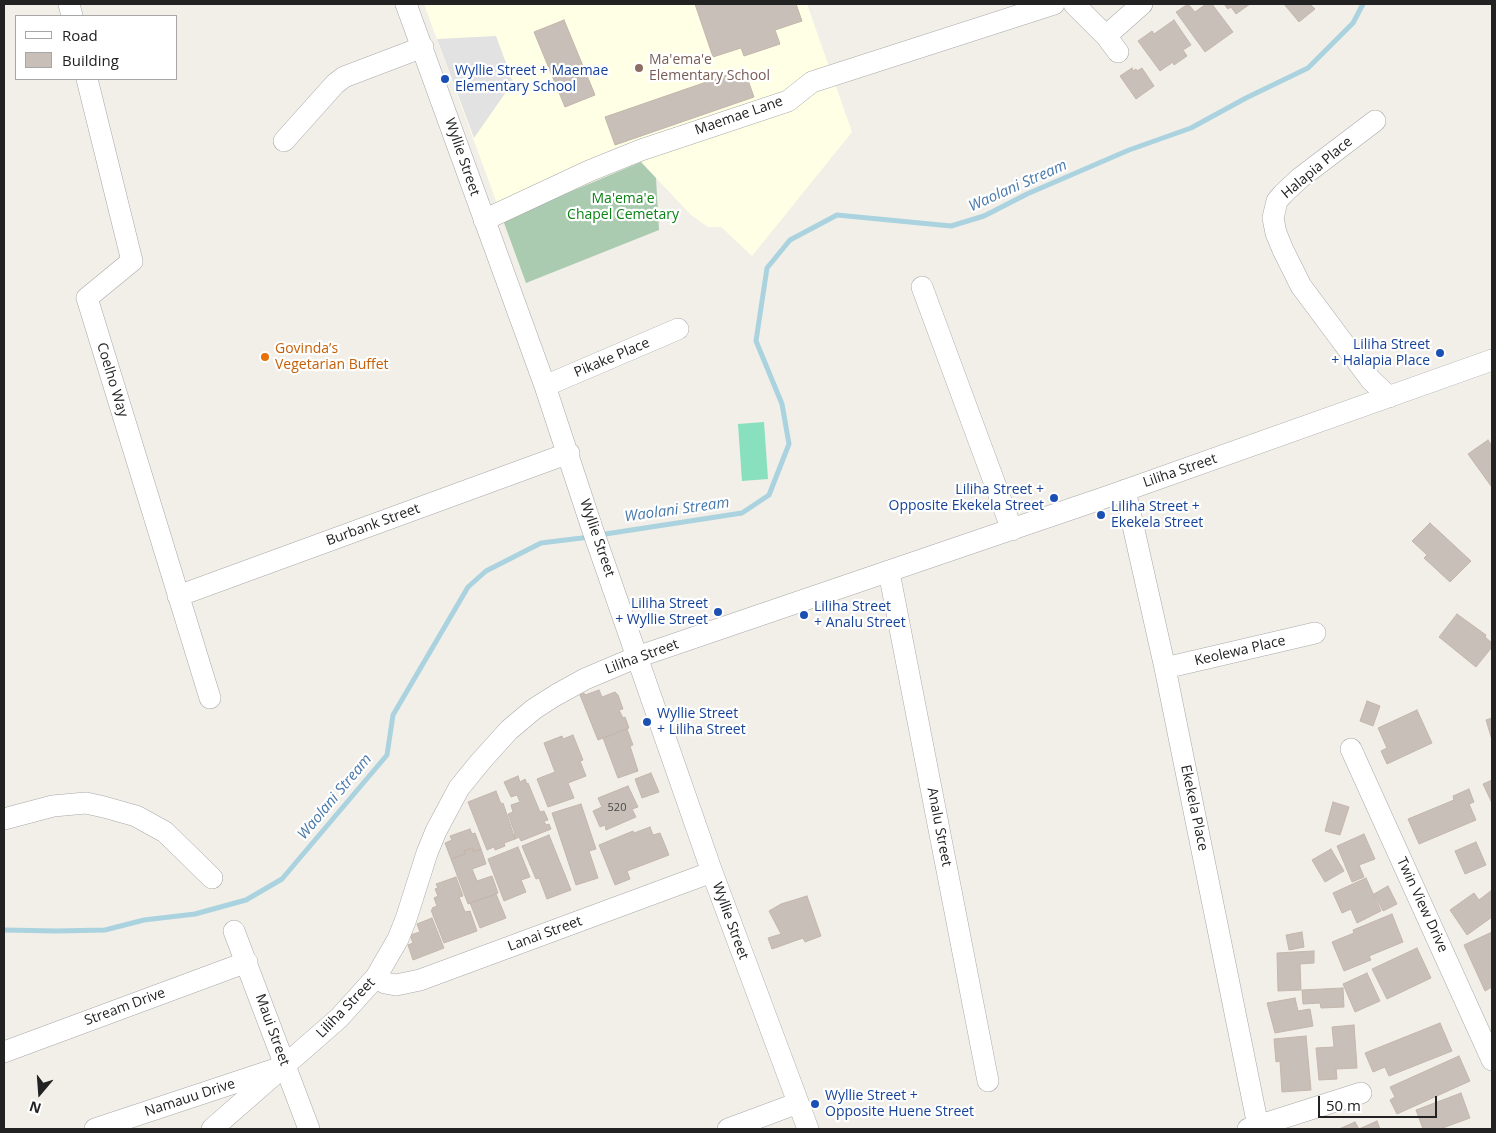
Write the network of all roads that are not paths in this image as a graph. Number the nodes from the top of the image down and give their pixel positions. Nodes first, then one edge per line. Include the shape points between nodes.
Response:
1 (406, 4) edge
2 (1054, 4) edge
3 (1074, 4) edge
4 (1142, 4) edge
5 (423, 47) junction
6 (87, 80) edge
7 (1375, 120) dead end
8 (284, 141) dead end
9 (484, 220) junction
10 (922, 287) dead end
11 (678, 329) dead end
12 (1492, 360) edge
13 (545, 386) junction
14 (1389, 397) junction
15 (568, 453) junction
16 (1125, 490) junction
17 (1012, 530) junction
18 (889, 572) junction
19 (178, 596) junction
20 (1315, 634) dead end
21 (637, 658) junction
22 (1165, 668) junction
23 (210, 698) dead end
24 (1351, 749) dead end
25 (4, 819) edge
26 (712, 872) junction
27 (212, 878) dead end
28 (234, 931) dead end
29 (247, 962) junction
30 (376, 977) junction
31 (1489, 1046) edge
32 (4, 1052) edge
33 (285, 1066) junction
34 (988, 1081) dead end
35 (1361, 1093) dead end
36 (798, 1104) junction
37 (1253, 1128) edge
38 (95, 1129) edge
39 (212, 1129) edge
40 (309, 1129) edge
41 (728, 1129) edge
42 (808, 1129) edge

1 - 5 street, Wyllie Street
2 - 9 street, Maemae Lane via 812,82 788,101 641,150
3 - 4 street via 1112,44
5 - 8 street via 344,77 334,84
5 - 9 street, Wyllie Street
6 - 19 street, Coelho Way via 132,261 87,298
7 - 14 street, Halapia Place via 1283,194 1273,218 1276,233 1301,286 1371,380
9 - 13 street, Wyllie Street
10 - 17 street
11 - 13 street, Pikake Place
12 - 14 street, Liliha Street
13 - 15 street, Wyllie Street
14 - 16 street, Liliha Street
15 - 19 street, Burbank Street
15 - 21 street, Wyllie Street
16 - 17 street, Liliha Street
16 - 22 street, Ekekela Place
17 - 18 street, Liliha Street
18 - 21 street, Liliha Street
18 - 34 street, Analu Street
19 - 23 street, Coelho Way
20 - 22 street, Keolewa Place
21 - 26 street, Wyllie Street
21 - 30 street, Liliha Street via 584,679 534,710 480,760 459,788 436,831 398,939
22 - 37 street, Ekekela Place
24 - 31 street, Twin View Drive
25 - 27 street via 53,806 86,803 136,816 165,832
26 - 30 street, Lanai Street via 420,980 396,985
26 - 36 street, Wyllie Street
28 - 29 street, Maui Street
29 - 32 street, Stream Drive
29 - 33 street, Maui Street
30 - 33 street, Liliha Street via 339,1018
33 - 38 street, Namauu Drive
33 - 39 street, Liliha Street
33 - 40 street, Maui Street
35 - 37 street, Ekekela Place
36 - 41 street
36 - 42 street, Wyllie Street

